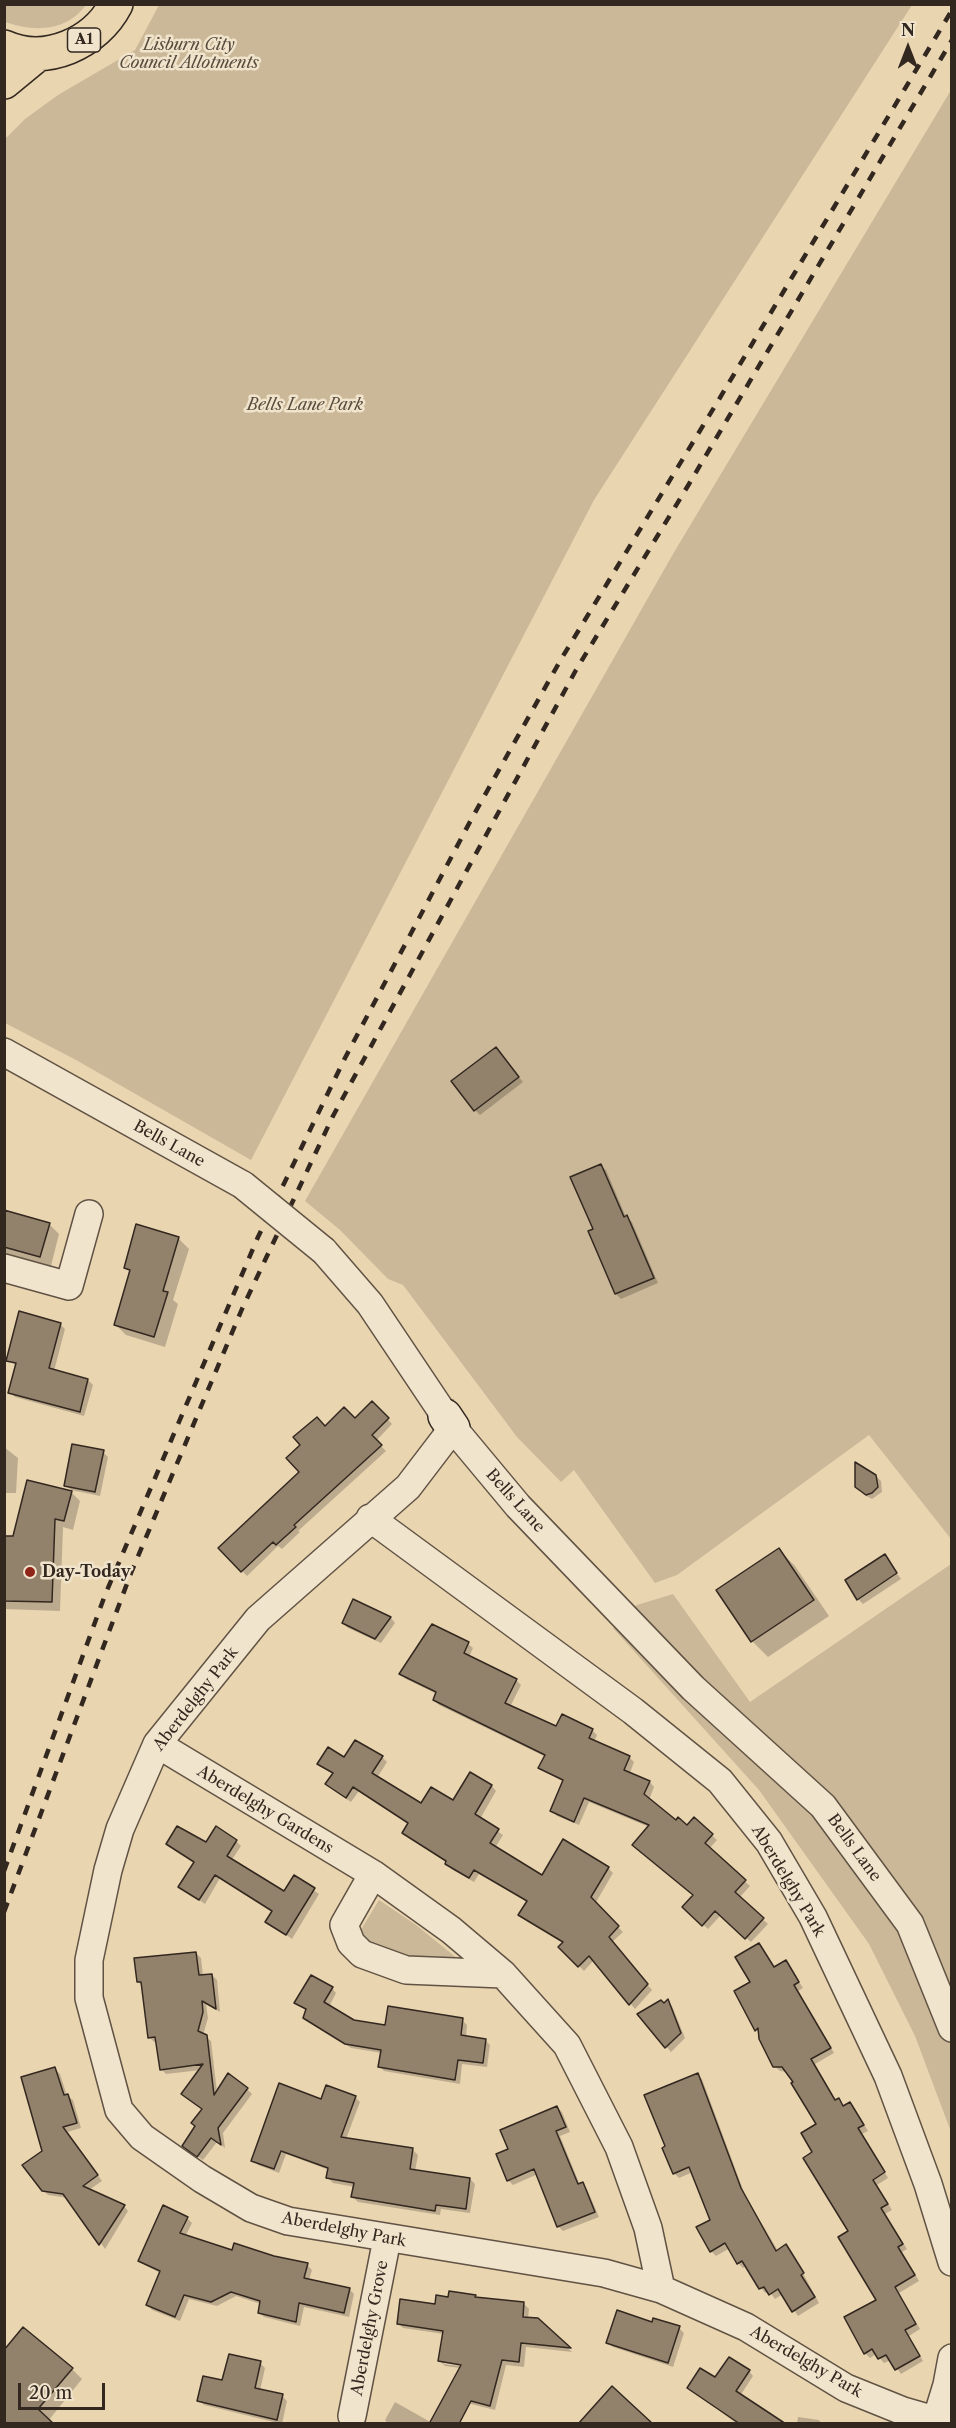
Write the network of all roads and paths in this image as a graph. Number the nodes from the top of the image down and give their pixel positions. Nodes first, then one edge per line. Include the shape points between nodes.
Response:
1 (116, 4) edge
2 (4, 47) edge
3 (38, 54) junction
4 (4, 82) edge
5 (4, 1052) edge
6 (89, 1214) dead end
7 (4, 1268) edge
8 (449, 1422) junction
9 (370, 1518) junction
10 (157, 1744) junction
11 (374, 1874) junction
12 (503, 1974) junction
13 (951, 2028) edge
14 (387, 2239) junction
15 (951, 2262) edge
16 (661, 2289) junction
17 (951, 2358) edge
18 (352, 2416) dead end
19 (942, 2422) edge

1 - 3 highway, A1 via 109,18 90,37 65,50
2 - 3 highway, A1
3 - 4 highway, A1
5 - 8 street, Bells Lane, bridge via 243,1185 324,1251 370,1304
6 - 7 street via 69,1286
8 - 9 street, Aberdelghy Park via 408,1487
8 - 13 street, Bells Lane via 518,1506 693,1688 823,1806 910,1924
9 - 10 street, Aberdelghy Park via 258,1620
9 - 15 street, Aberdelghy Park via 633,1711 720,1781 769,1842 813,1917 888,2076 928,2184
10 - 11 street, Aberdelghy Gardens
10 - 14 street, Aberdelghy Park via 120,1829 89,1960 89,1998 120,2110 142,2137 251,2208 288,2222
11 - 12 street, Aberdelghy Gardens
11 - 12 street via 344,1925 351,1943 362,1954 406,1970
12 - 16 street, Aberdelghy Gardens via 567,2045 614,2137 648,2228
14 - 16 street, Aberdelghy Park via 604,2273
14 - 18 street, Aberdelghy Grove
16 - 19 street, Aberdelghy Park via 746,2327 846,2388
17 - 19 street, Aberdelghy Park

